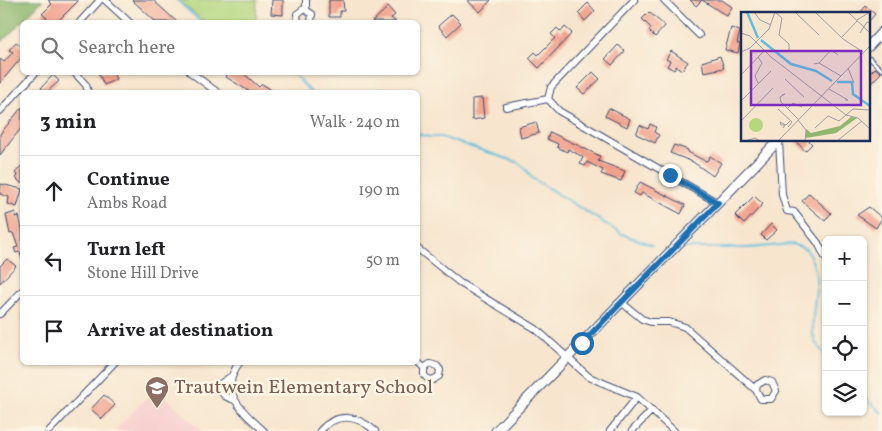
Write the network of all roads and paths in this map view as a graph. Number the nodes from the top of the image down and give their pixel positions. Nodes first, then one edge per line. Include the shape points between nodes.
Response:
1 (100, 0) edge
2 (105, 0) edge
3 (306, 0) edge
4 (634, 0) edge
5 (664, 0) edge
6 (306, 10) junction
7 (82, 20) edge
8 (127, 20) edge
9 (297, 20) edge
10 (311, 20) edge
11 (882, 32) edge
12 (699, 35) dead end
13 (870, 45) edge
14 (870, 59) edge
15 (882, 70) edge
16 (33, 75) edge
17 (77, 75) edge
18 (194, 75) edge
19 (87, 90) edge
20 (214, 90) edge
21 (548, 99) junction
22 (506, 107) dead end
23 (0, 111) edge
24 (778, 141) edge
25 (779, 141) edge
26 (718, 203) junction
27 (420, 250) edge
28 (822, 251) edge
29 (20, 293) edge
30 (621, 302) junction
31 (0, 314) edge
32 (568, 358) junction
33 (420, 364) edge
34 (112, 365) edge
35 (238, 365) edge
36 (424, 368) dead end
37 (233, 375) junction
38 (756, 390) dead end
39 (638, 397) junction
40 (234, 400) junction
41 (652, 410) junction
42 (49, 431) edge
43 (264, 431) edge
44 (320, 431) edge
45 (375, 431) edge
46 (496, 431) edge
47 (610, 431) edge
48 (632, 431) edge
49 (674, 431) edge

1 - 7 street
2 - 8 street
3 - 6 street
4 - 21 street via 551,87
5 - 12 street
6 - 9 street via 298,12
6 - 10 street via 312,14
11 - 13 street
14 - 15 lane
16 - 23 street
17 - 19 street
18 - 20 street
21 - 22 street
21 - 26 street via 559,111
24 - 26 street
25 - 28 street via 782,194 787,211 794,212
26 - 30 street
27 - 32 street via 460,283 536,329
29 - 31 street
30 - 32 street
30 - 38 street via 642,320 685,327
32 - 39 street via 589,377
32 - 46 street
33 - 36 street
34 - 42 street
35 - 37 street
37 - 40 street
37 - 40 street via 220,384 220,392
39 - 41 street
39 - 47 street
40 - 43 street
41 - 48 street
41 - 49 street
44 - 45 street via 338,418 347,417 360,419

